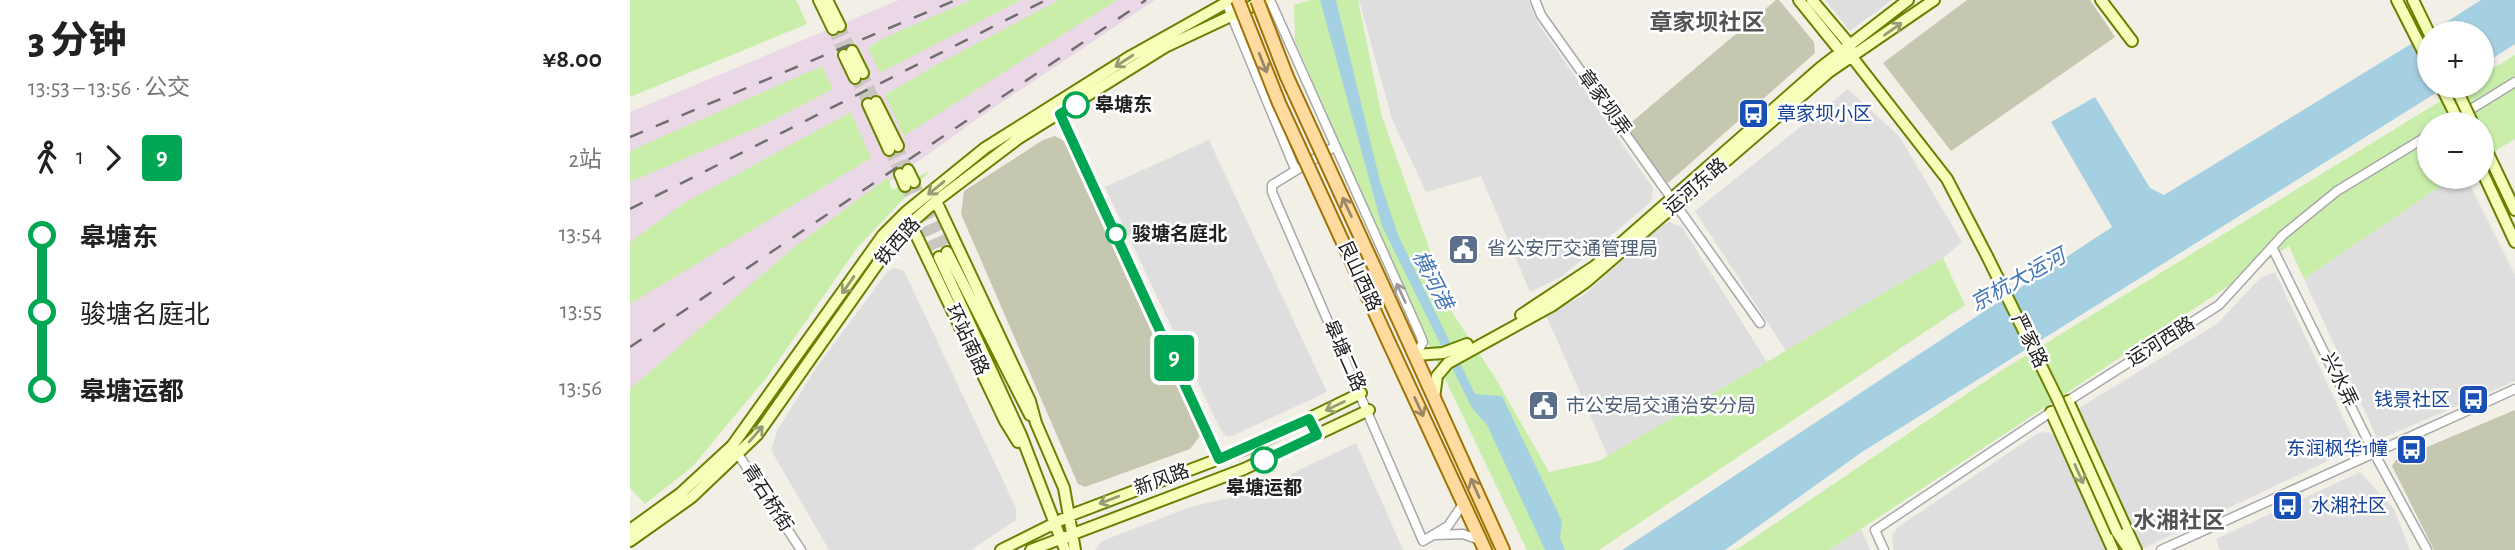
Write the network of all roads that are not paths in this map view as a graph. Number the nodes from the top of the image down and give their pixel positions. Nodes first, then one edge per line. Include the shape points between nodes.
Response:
1 (818, 0) edge
2 (827, 0) edge
3 (1256, 0) edge
4 (1268, 0) edge
5 (1535, 0) edge
6 (1799, 0) edge
7 (1812, 0) edge
8 (1908, 0) edge
9 (1934, 0) edge
10 (2101, 0) edge
11 (2397, 0) edge
12 (2413, 0) edge
13 (1230, 1) edge
14 (1230, 15) junction
15 (2423, 21) edge
16 (2417, 39) edge
17 (2132, 41) dead end
18 (1845, 48) junction
19 (848, 53) tunnel mouth
20 (1852, 57) junction
21 (859, 76) tunnel mouth
22 (2515, 82) edge
23 (872, 103) tunnel mouth
24 (2466, 112) edge
25 (1060, 114) junction
26 (2417, 142) edge
27 (1334, 147) junction
28 (893, 148) tunnel mouth
29 (2494, 166) edge
30 (1295, 169) junction
31 (904, 172) tunnel mouth
32 (910, 184) tunnel mouth
33 (2490, 189) edge
34 (936, 201) junction
35 (1674, 201) junction
36 (2515, 211) edge
37 (906, 212) junction
38 (911, 223) junction
39 (2515, 242) edge
40 (2272, 247) junction
41 (1760, 323) dead end
42 (1416, 355) junction
43 (1445, 358) junction
44 (2515, 389) edge
45 (1361, 393) junction
46 (1434, 398) junction
47 (2068, 401) junction
48 (1369, 410) junction
49 (2051, 412) junction
50 (1309, 419) junction
51 (1317, 435) junction
52 (735, 450) junction
53 (2374, 451) junction
54 (1049, 452) junction
55 (1219, 459) junction
56 (1033, 465) junction
57 (1463, 504) junction
58 (1071, 515) junction
59 (1054, 522) junction
60 (630, 530) edge
61 (2117, 532) junction
62 (1065, 535) junction
63 (1436, 536) junction
64 (630, 541) edge
65 (1482, 545) edge
66 (801, 550) edge
67 (1001, 550) edge
68 (1031, 550) edge
69 (1065, 550) edge
70 (1075, 550) edge
71 (1503, 550) edge
72 (1884, 550) edge
73 (2113, 550) edge
74 (2120, 550) edge
75 (2129, 550) edge
76 (2136, 550) edge
77 (2161, 550) edge
78 (2427, 550) edge

1 - 2 main road via 836,28
42 -> 3 main road, 艮山西路, bridge
4 - 14 main road, 铁西路
4 - 27 street, 艮山西路
5 - 35 street, 章家坝弄 via 1541,15
6 - 18 main road, 严家路
7 - 18 main road, 严家路
8 - 18 main road, 运河东路
20 -> 9 main road, 运河东路
10 - 17 main road
11 - 16 main road
12 - 15 main road
13 - 14 street
13 -> 37 main road, 铁西路 via 1131,56 985,148
13 -> 57 main road, 艮山西路, bridge
14 - 25 main road, 铁西路 via 1165,47
14 - 30 street
18 - 20 main road, 严家路
18 - 35 main road, 运河东路
19 - 21 main road
20 - 35 main road, 运河东路
20 - 61 main road, 严家路, bridge via 1947,179 2057,398
22 - 24 street
23 - 28 main road
25 - 34 main road, 铁西路 via 1019,138
25 - 55 street
26 - 40 street, 运河西路 via 2337,191
27 - 30 street
42 -> 27 street, 艮山西路 via 1423,342
29 - 36 main road
30 - 45 street, 皋塘二路 via 1272,185 1272,192
31 - 32 main road
33 - 39 main road
34 - 38 main road, 铁西路
34 - 54 main road, 环站南路 via 1030,401
35 - 41 street, 章家坝弄
35 - 43 main road, 运河东路 via 1574,281
37 - 38 main road, 环站南路
37 -> 52 main road, 铁西路 via 883,235
52 -> 38 main road, 铁西路 via 757,435
38 - 56 main road, 环站南路 via 1005,421
40 - 47 street, 运河西路 via 2220,305
40 - 53 street, 兴水弄
42 - 43 main road, 运河东路
42 - 46 main road, 艮山西路
43 - 46 main road
44 - 53 street
45 - 48 street, 皋塘二路
45 -> 50 main road, 新风路
71 -> 46 main road, 艮山西路
47 - 49 street, 运河西路
47 - 76 main road
48 - 51 main road, 新风路
48 - 63 street, 皋塘二路 via 1423,541
49 - 72 street, 运河西路 via 1875,530
49 -> 73 main road
50 - 51 main road
50 - 55 main road, 新风路
51 - 62 main road, 新风路 via 1244,469
52 - 60 main road, 铁西路
52 - 64 main road, 铁西路 via 685,503
52 - 66 street, 青石桥街
53 - 77 street
53 - 78 street, 兴水弄
54 - 56 main road, 环站南路 via 943,254
54 - 58 main road, 环站南路
55 -> 58 main road, 新风路
56 - 59 main road, 环站南路
57 - 63 street
57 - 65 main road, 艮山西路
58 - 59 main road, 新风路
58 - 62 main road, 环站南路
59 - 62 main road, 环站南路
59 - 67 main road, 新风路
61 - 74 main road, 严家路
61 - 75 main road, 严家路
62 - 68 main road, 新风路
62 - 69 main road, 环站南路
62 - 70 main road, 环站南路
63 - 65 street via 1463,534

